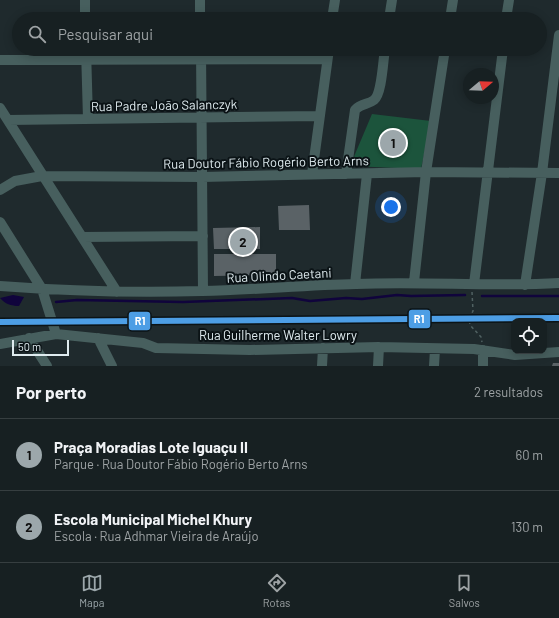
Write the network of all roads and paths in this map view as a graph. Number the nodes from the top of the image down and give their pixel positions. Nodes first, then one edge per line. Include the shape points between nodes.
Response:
1 (85, 0) edge
2 (200, 0) edge
3 (335, 0) edge
4 (392, 0) edge
5 (452, 0) edge
6 (509, 0) edge
7 (85, 12) edge
8 (200, 12) edge
9 (333, 12) edge
10 (390, 12) edge
11 (451, 12) edge
12 (507, 12) edge
13 (559, 35) edge
14 (86, 56) edge
15 (201, 56) edge
16 (286, 56) edge
17 (328, 56) edge
18 (384, 56) edge
19 (444, 56) edge
20 (501, 56) edge
21 (0, 60) edge
22 (86, 60) junction
23 (201, 60) junction
24 (0, 108) edge
25 (320, 116) junction
26 (202, 117) junction
27 (88, 119) junction
28 (8, 120) junction
29 (426, 172) junction
30 (542, 173) junction
31 (559, 173) edge
32 (312, 174) junction
33 (346, 174) junction
34 (367, 174) junction
35 (486, 174) junction
36 (42, 176) junction
37 (202, 177) junction
38 (0, 190) edge
39 (0, 222) edge
40 (203, 236) junction
41 (82, 237) junction
42 (414, 282) junction
43 (559, 283) edge
44 (355, 284) junction
45 (525, 285) junction
46 (0, 286) edge
47 (473, 287) junction
48 (42, 289) junction
49 (203, 291) junction
50 (117, 292) junction
51 (56, 334) junction
52 (29, 338) junction
53 (98, 338) junction
54 (0, 344) edge
55 (379, 347) junction
56 (323, 348) junction
57 (435, 348) junction
58 (483, 350) junction
59 (559, 352) edge
60 (47, 366) edge
61 (112, 366) edge
62 (322, 366) edge
63 (378, 366) edge
64 (434, 366) edge
65 (483, 366) edge

1 - 7 street
2 - 8 street
3 - 9 street
4 - 10 street
5 - 11 street
6 - 12 street
13 - 30 street
14 - 22 street
15 - 23 street
16 - 23 street
17 - 25 street
18 - 33 street via 378,95 374,101 359,105 355,110
19 - 29 street
20 - 35 street
21 - 22 street
22 - 23 street
22 - 27 street
23 - 26 street
24 - 28 street
25 - 26 street, Rua Padre João Salanczyk
25 - 32 street
26 - 27 street, Rua Padre João Salanczyk
26 - 37 street
27 - 28 street, Rua Padre João Salanczyk
28 - 36 street
29 - 34 street, Rua Doutor Fábio Rogério Berto Arns
29 - 35 street, Rua Doutor Fábio Rogério Berto Arns
29 - 42 street
30 - 31 street, Rua Doutor Fábio Rogério Berto Arns
30 - 35 street, Rua Doutor Fábio Rogério Berto Arns
30 - 45 street
32 - 33 street, Rua Doutor Fábio Rogério Berto Arns
32 - 37 street, Rua Doutor Fábio Rogério Berto Arns
33 - 34 street, Rua Doutor Fábio Rogério Berto Arns
34 - 44 street
35 - 47 street
36 - 37 street, Rua Doutor Fábio Rogério Berto Arns
36 - 38 street, Rua Doutor Fábio Rogério Berto Arns via 15,181
36 - 41 street
37 - 40 street
39 - 48 street
40 - 41 street
40 - 49 street
41 - 50 street
42 - 44 street, Rua Olindo Caetani
42 - 47 street, Rua Olindo Caetani
43 - 45 street, Rua Olindo Caetani
44 - 49 street, Rua Olindo Caetani
45 - 47 street, Rua Olindo Caetani
46 - 48 street, Rua Olindo Caetani
47 - 58 path via 473,311 469,319 470,325 481,337
48 - 50 street, Rua Olindo Caetani
48 - 51 street
49 - 50 street, Rua Olindo Caetani
51 - 52 street, Rua Guilherme Walter Lowry
51 - 53 street, Rua Guilherme Walter Lowry
52 - 54 street, Rua Guilherme Walter Lowry
52 - 60 street
53 - 56 street, Rua Guilherme Walter Lowry via 142,343 156,348
53 - 61 street
55 - 56 street, Rua Guilherme Walter Lowry
55 - 57 street, Rua Guilherme Walter Lowry
55 - 63 street
56 - 62 street
57 - 58 street, Rua Guilherme Walter Lowry
57 - 64 street
58 - 59 street, Rua Guilherme Walter Lowry via 515,355
58 - 65 street

